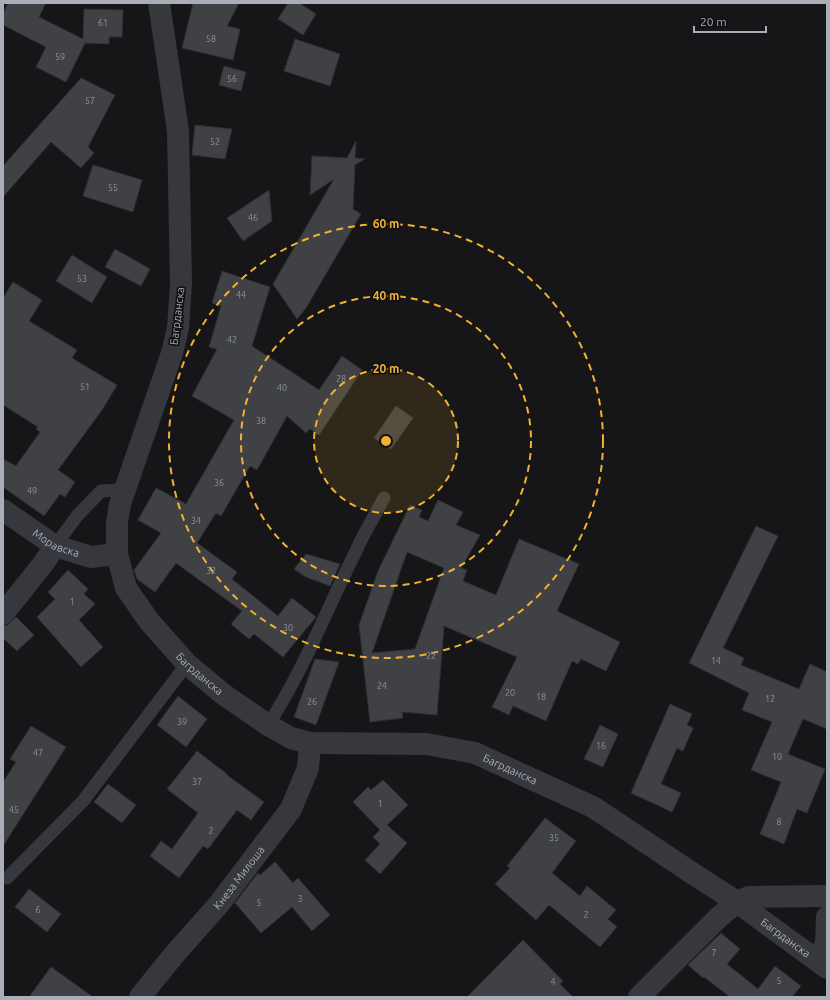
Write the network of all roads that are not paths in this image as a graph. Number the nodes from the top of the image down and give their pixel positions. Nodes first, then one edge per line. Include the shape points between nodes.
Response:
1 (159, 3) edge
2 (124, 490) junction
3 (384, 498) dead end
4 (3, 510) edge
5 (55, 546) junction
6 (117, 554) junction
7 (3, 614) edge
8 (186, 664) junction
9 (268, 725) junction
10 (310, 743) junction
11 (6, 878) dead end
12 (827, 896) edge
13 (738, 902) junction
14 (827, 917) edge
15 (822, 964) edge
16 (140, 997) edge
17 (639, 997) edge

1 - 2 street, Багрданска via 178,131 182,283 178,328 172,353
2 - 5 lane via 101,491 77,516
2 - 6 street, Багрданска via 117,522
3 - 9 lane via 314,641
4 - 5 street, Моравска
5 - 6 street, Моравска via 91,557
5 - 7 street
6 - 8 street, Багрданска via 126,588
8 - 9 street, Багрданска
8 - 11 lane via 83,801
9 - 10 street, Багрданска via 291,738
10 - 13 street, Багрданска via 427,744 476,753 593,807
10 - 16 street, Кнеза Милоша via 308,768 291,809 219,904
12 - 13 street via 748,897
13 - 15 street, Багрданска
13 - 17 street via 719,917
14 - 15 street

